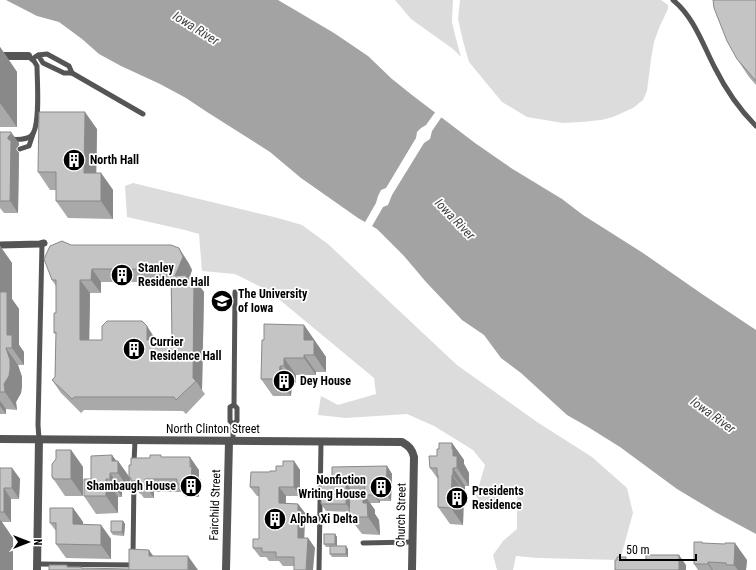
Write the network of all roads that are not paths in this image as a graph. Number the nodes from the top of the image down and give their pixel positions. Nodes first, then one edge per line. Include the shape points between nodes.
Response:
1 (673, 0) edge
2 (38, 55) junction
3 (0, 56) edge
4 (30, 58) junction
5 (72, 74) junction
6 (143, 114) dead end
7 (756, 126) edge
8 (35, 130) junction
9 (0, 138) edge
10 (20, 149) dead end
11 (43, 244) joint
12 (0, 245) edge
13 (235, 292) dead end
14 (0, 439) edge
15 (39, 439) junction
16 (135, 440) junction
17 (231, 441) junction
18 (321, 442) junction
19 (414, 462) joint
20 (134, 465) edge
21 (134, 472) edge
22 (412, 542) junction
23 (363, 543) dead end
24 (38, 567) edge
25 (133, 568) edge
26 (226, 570) edge
27 (319, 570) edge
28 (412, 570) edge

1 - 7 lane via 684,10 736,104
2 - 4 lane
2 - 5 lane via 44,63 64,74
2 - 5 lane via 47,54 69,66
3 - 4 street
4 - 8 lane via 37,66
5 - 6 lane
8 - 9 lane via 23,139
8 - 10 lane via 29,146
11 - 12 street
11 - 15 lane
13 - 17 lane via 234,405 230,407 230,421 233,424
14 - 15 street, North Clinton Street
15 - 16 street, North Clinton Street
15 - 24 street
16 - 17 street, North Clinton Street
16 - 20 lane
17 - 18 street, North Clinton Street
17 - 26 street, Fairchild Street
18 - 19 street, North Clinton Street via 402,442 412,450
18 - 27 lane
19 - 22 street, Church Street
21 - 25 lane
22 - 23 lane
22 - 28 street, Church Street
24 - 25 lane

